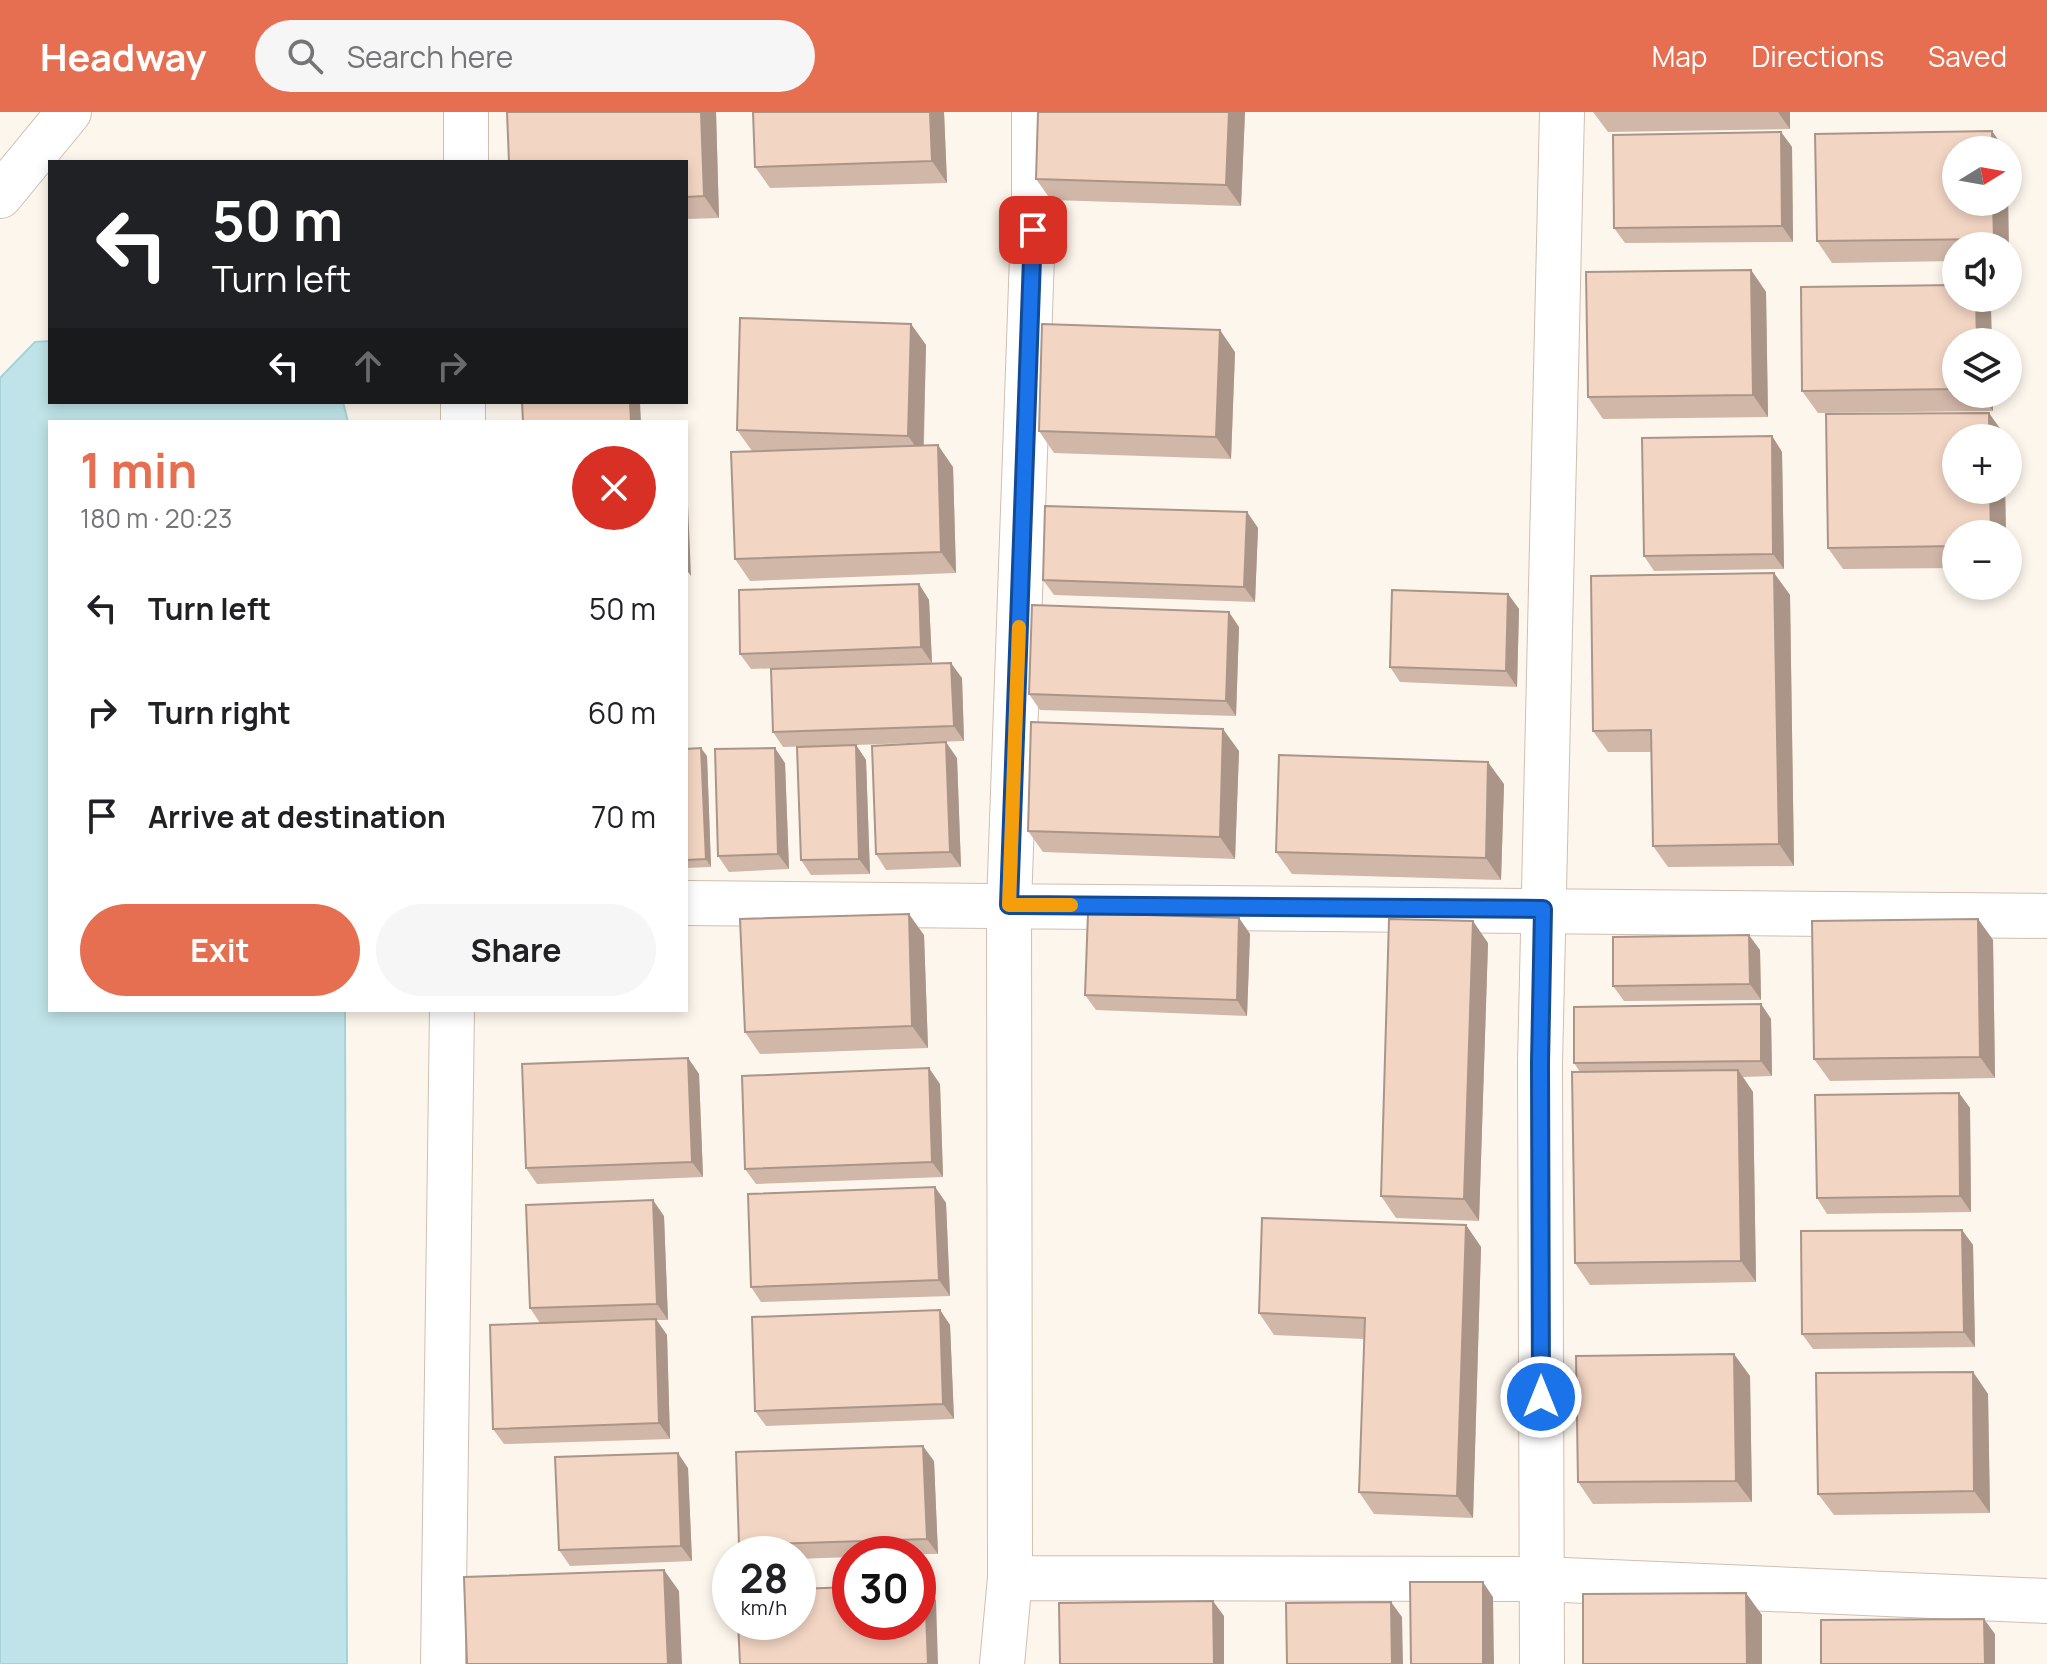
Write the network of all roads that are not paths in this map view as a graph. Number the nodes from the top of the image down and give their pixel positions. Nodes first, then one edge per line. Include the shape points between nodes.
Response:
1 (69, 112) edge
2 (466, 112) edge
3 (1034, 112) edge
4 (1562, 112) edge
5 (466, 160) edge
6 (0, 196) edge
7 (688, 903) edge
8 (1009, 905) junction
9 (1543, 909) junction
10 (2047, 916) edge
11 (452, 1012) edge
12 (1010, 1578) junction
13 (1541, 1579) junction
14 (2047, 1601) edge
15 (443, 1664) edge
16 (1002, 1664) edge
17 (1542, 1664) edge

1 - 6 street
2 - 5 street
3 - 8 street
4 - 9 street
7 - 8 street
8 - 9 street
8 - 12 street
9 - 10 street
9 - 13 street
11 - 15 street
12 - 13 street
12 - 16 street
13 - 14 street
13 - 17 street

